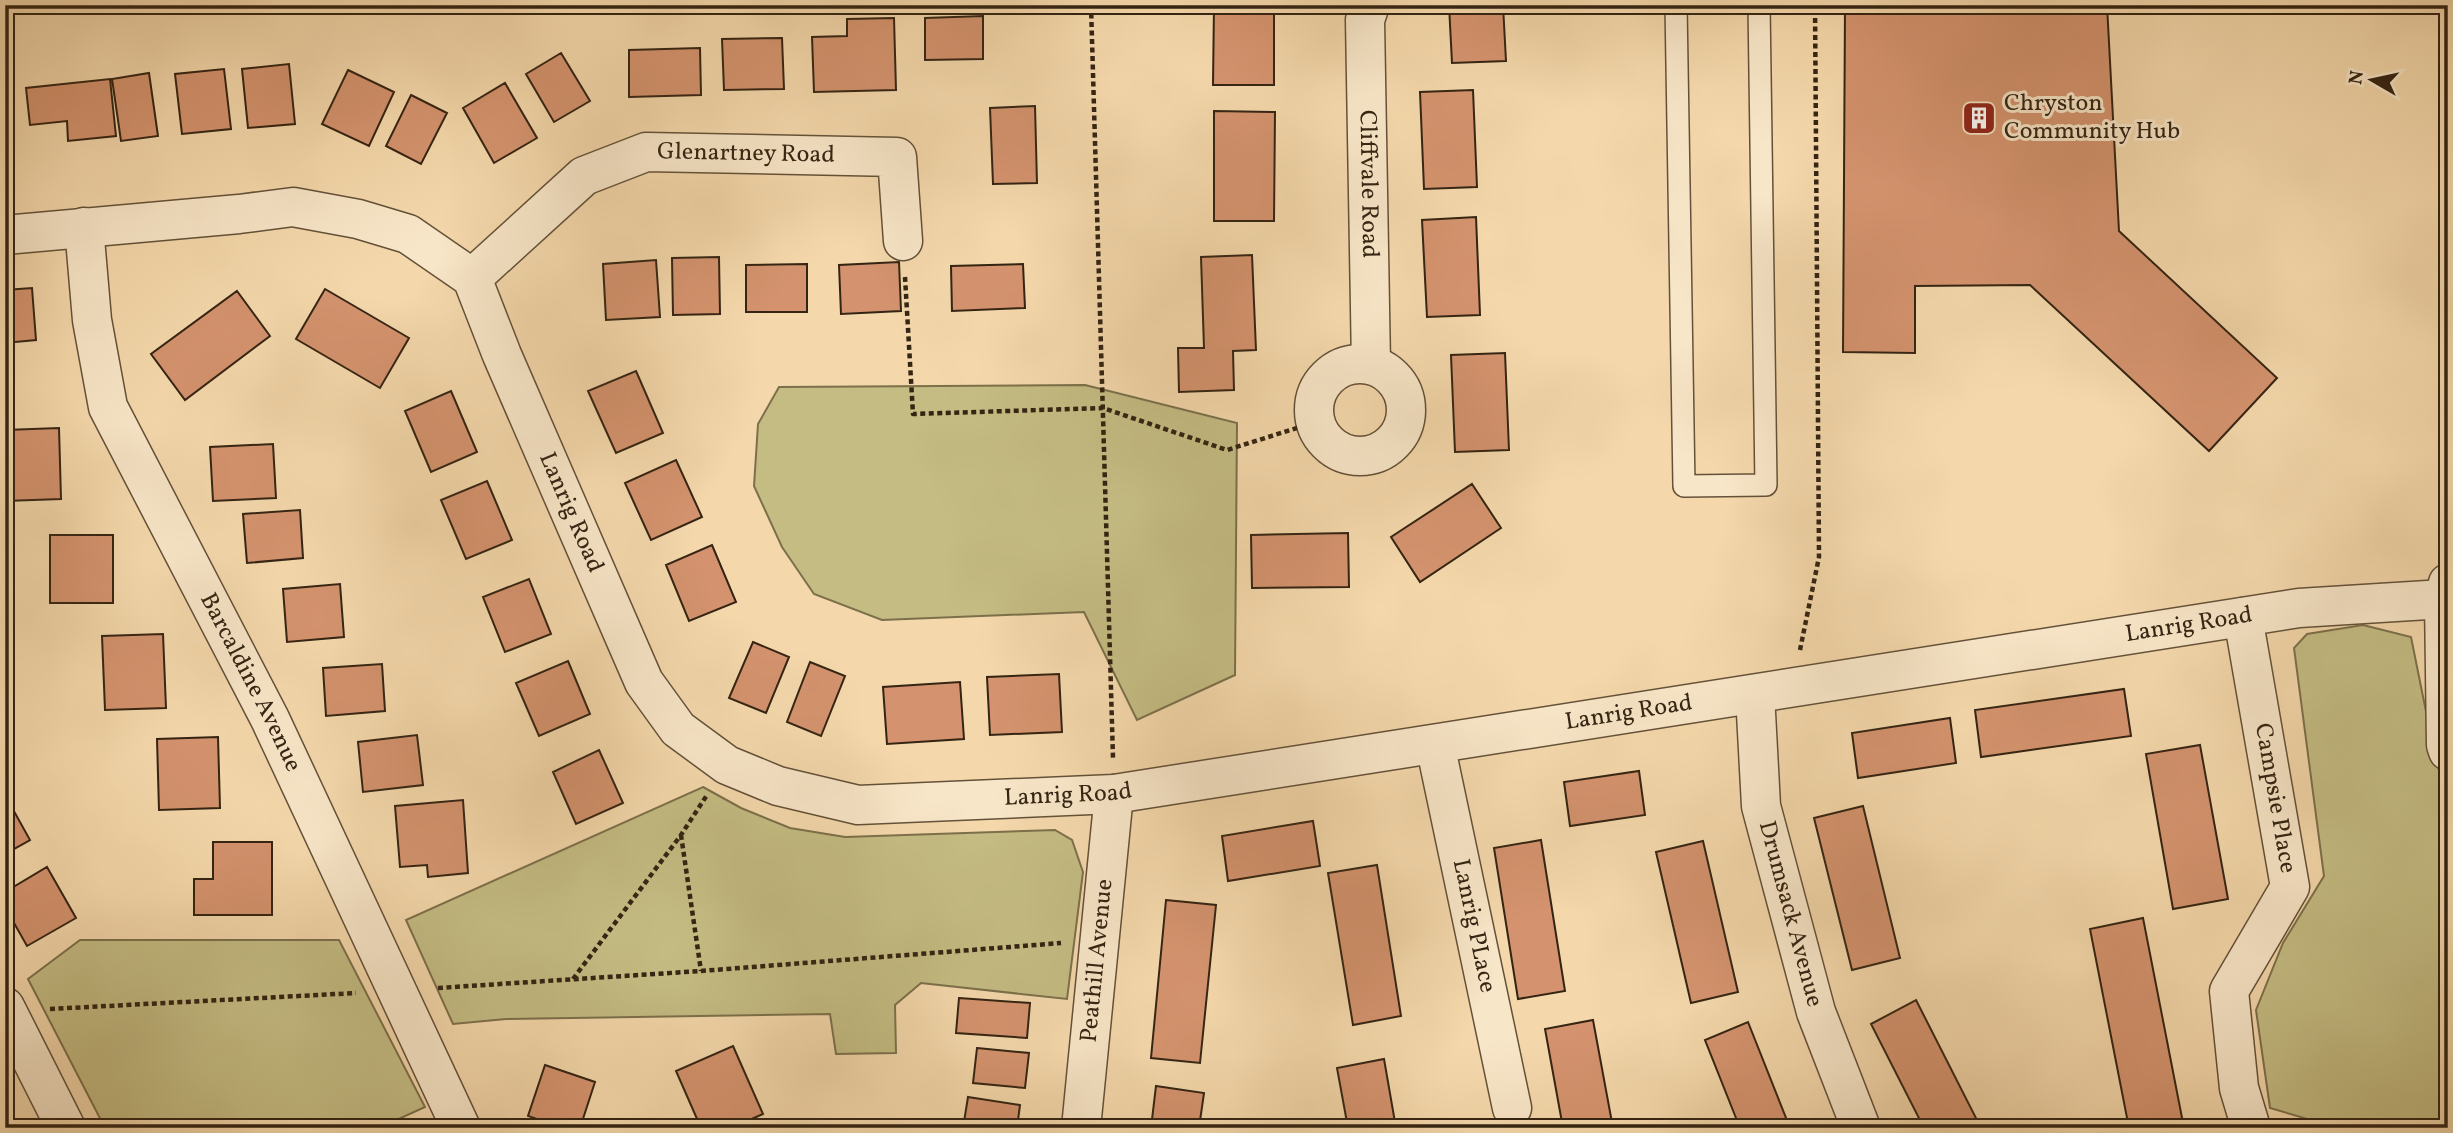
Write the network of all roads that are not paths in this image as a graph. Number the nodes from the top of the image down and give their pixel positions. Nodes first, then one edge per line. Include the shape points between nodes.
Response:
1 (1370, 5) edge
2 (1676, 5) edge
3 (1759, 5) edge
4 (85, 227) junction
5 (5, 235) edge
6 (903, 242) road end
7 (472, 278) junction
8 (1370, 365) junction
9 (2446, 591) edge
10 (2243, 617) junction
11 (1755, 694) junction
12 (1434, 744) junction
13 (2448, 751) edge
14 (1114, 794) junction
15 (6, 1009) edge
16 (1512, 1108) dead end
17 (66, 1128) edge
18 (461, 1128) edge
19 (1081, 1128) edge
20 (1861, 1128) edge
21 (2251, 1128) edge

1 - 8 street, Cliffvale Road via 1365,20
2 - 3 lane via 1684,486 1766,485
4 - 5 street
4 - 7 street via 293,207 408,234
4 - 18 street, Barcaldine Avenue via 92,320 108,407 270,719
6 - 7 street, Glenartney Road via 897,157 646,152 584,176
7 - 14 street, Lanrig Road via 644,682 678,729 727,765 778,786 858,805
8 - 8 street via 1355,364 1327,378 1314,406 1323,437 1348,454 1378,452 1399,434 1405,420 1403,392 1389,375
9 - 10 street, Lanrig Road
9 - 13 street
10 - 11 street, Lanrig Road
10 - 21 street, Campsie Place via 2290,887 2229,991 2239,1088
11 - 12 street, Lanrig Road
11 - 20 street, Drumsack Avenue via 1761,806 1816,1012
12 - 14 street, Lanrig Road
12 - 16 street, Lanrig PLace
14 - 19 street, Peathill Avenue
15 - 17 street

